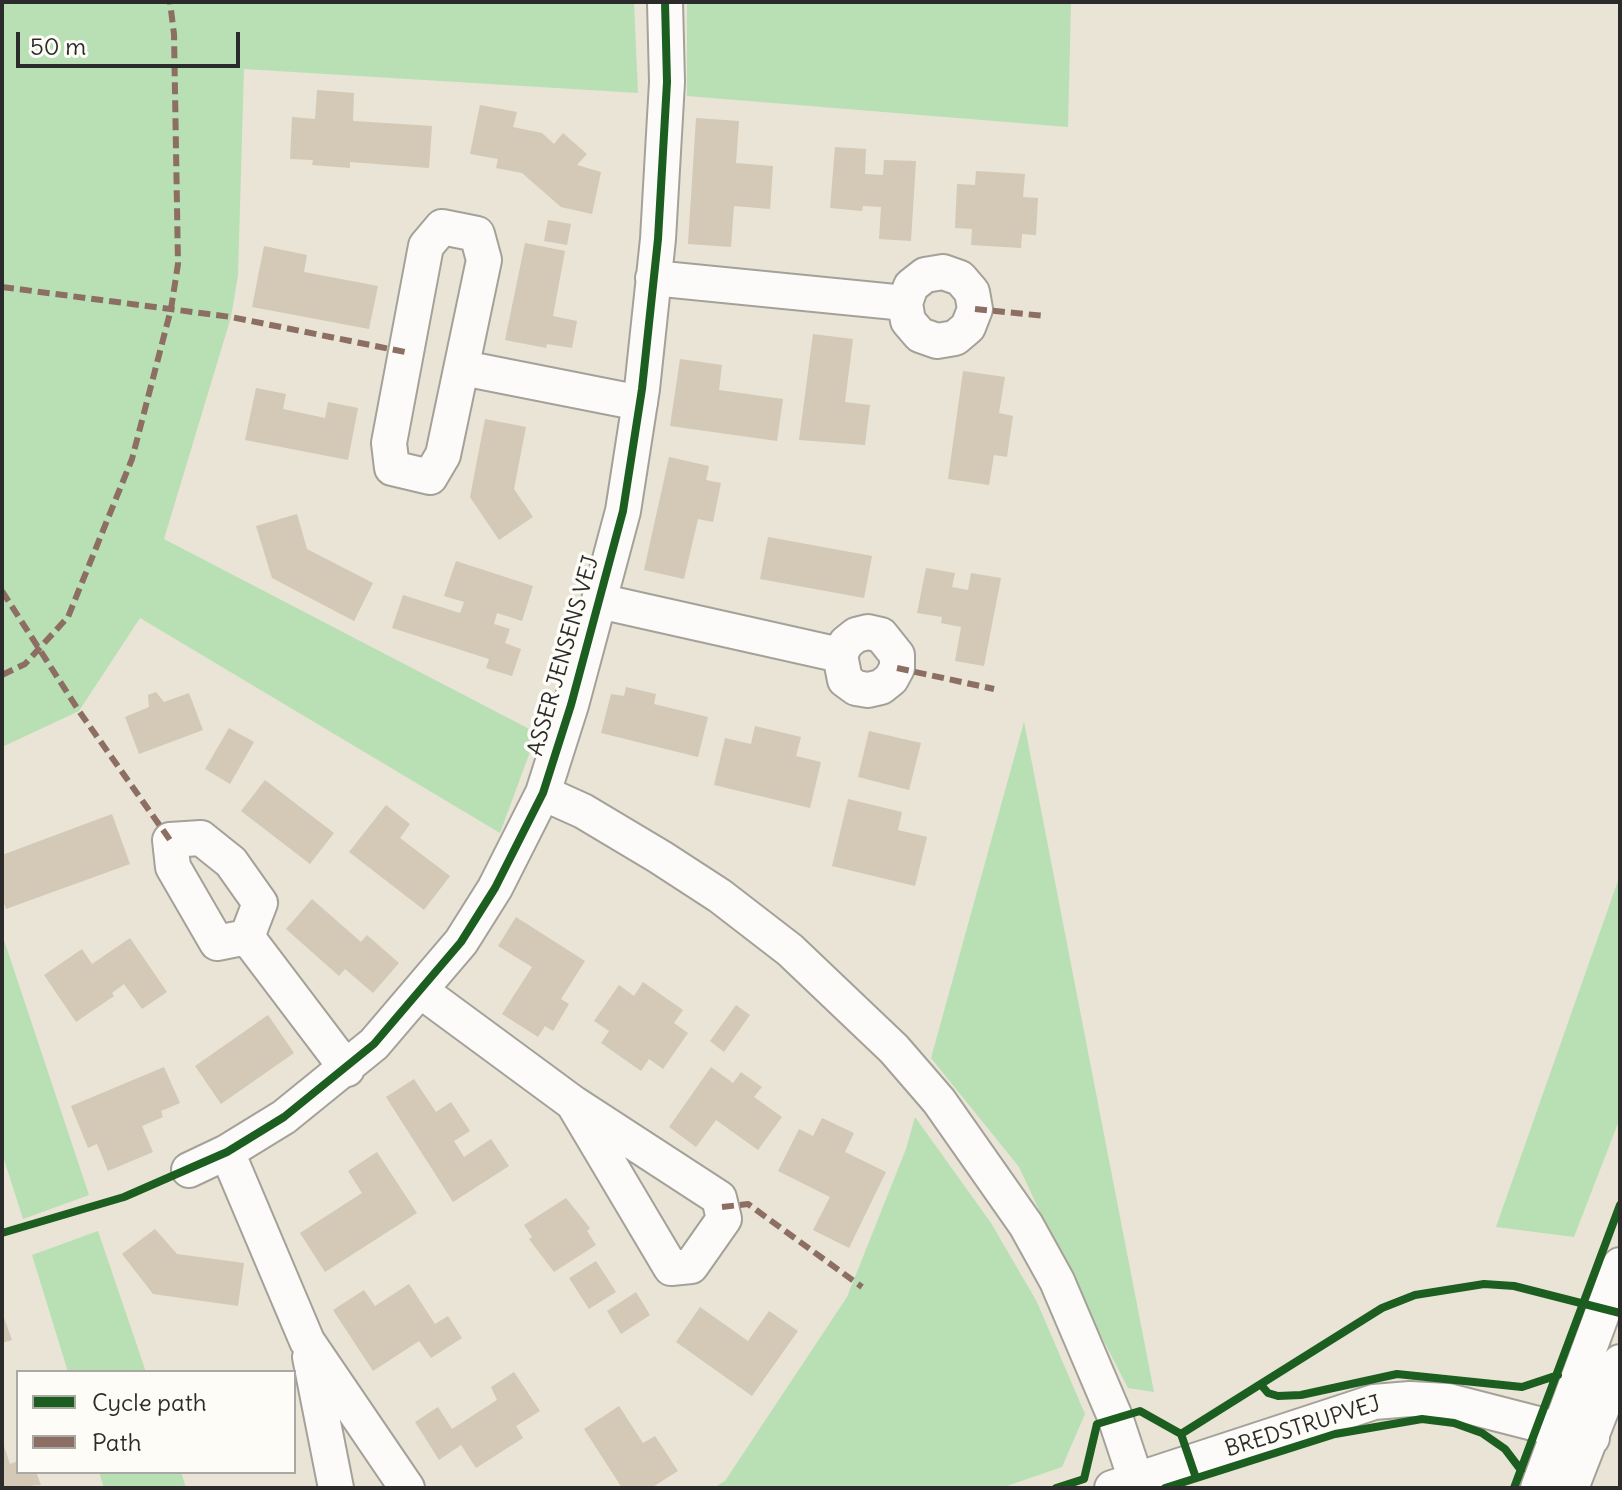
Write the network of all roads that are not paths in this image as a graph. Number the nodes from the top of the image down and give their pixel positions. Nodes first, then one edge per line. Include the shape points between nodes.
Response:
1 (665, 2) edge
2 (653, 278) junction
3 (905, 303) dead end
4 (463, 368) junction
5 (640, 403) junction
6 (599, 601) junction
7 (840, 655) dead end
8 (543, 793) junction
9 (247, 937) dead end
10 (421, 991) junction
11 (347, 1069) junction
12 (573, 1103) junction
13 (227, 1152) junction
14 (189, 1170) dead end
15 (1620, 1265) edge
16 (307, 1341) junction
17 (1620, 1362) edge
18 (1576, 1434) junction
19 (1124, 1484) edge
20 (336, 1488) edge
21 (407, 1488) edge
22 (1538, 1488) edge
23 (1571, 1488) edge

1 - 2 street, ASSER JENSENS VEJ via 667,82
2 - 3 street
2 - 5 street, ASSER JENSENS VEJ
4 - 4 street via 443,455 430,477 392,468 389,443 426,246 442,227 477,234 484,260
4 - 5 street
5 - 6 street, ASSER JENSENS VEJ via 623,511
6 - 7 street, ASSER JENSENS VEJ
6 - 8 street, ASSER JENSENS VEJ
8 - 10 street, ASSER JENSENS VEJ via 495,888
8 - 19 street via 660,857 790,950 861,1016 939,1101 1026,1225 1057,1281 1115,1417
9 - 11 street
10 - 11 street, ASSER JENSENS VEJ
10 - 12 street
11 - 13 street, ASSER JENSENS VEJ
12 - 12 street via 719,1198 724,1219 691,1266 671,1268
13 - 14 street, ASSER JENSENS VEJ
13 - 16 street
15 - 18 street
16 - 20 street
16 - 21 street
17 - 18 street
18 - 19 street, BREDSTRUPVEJ via 1448,1401 1374,1402
18 - 22 street
18 - 23 street

